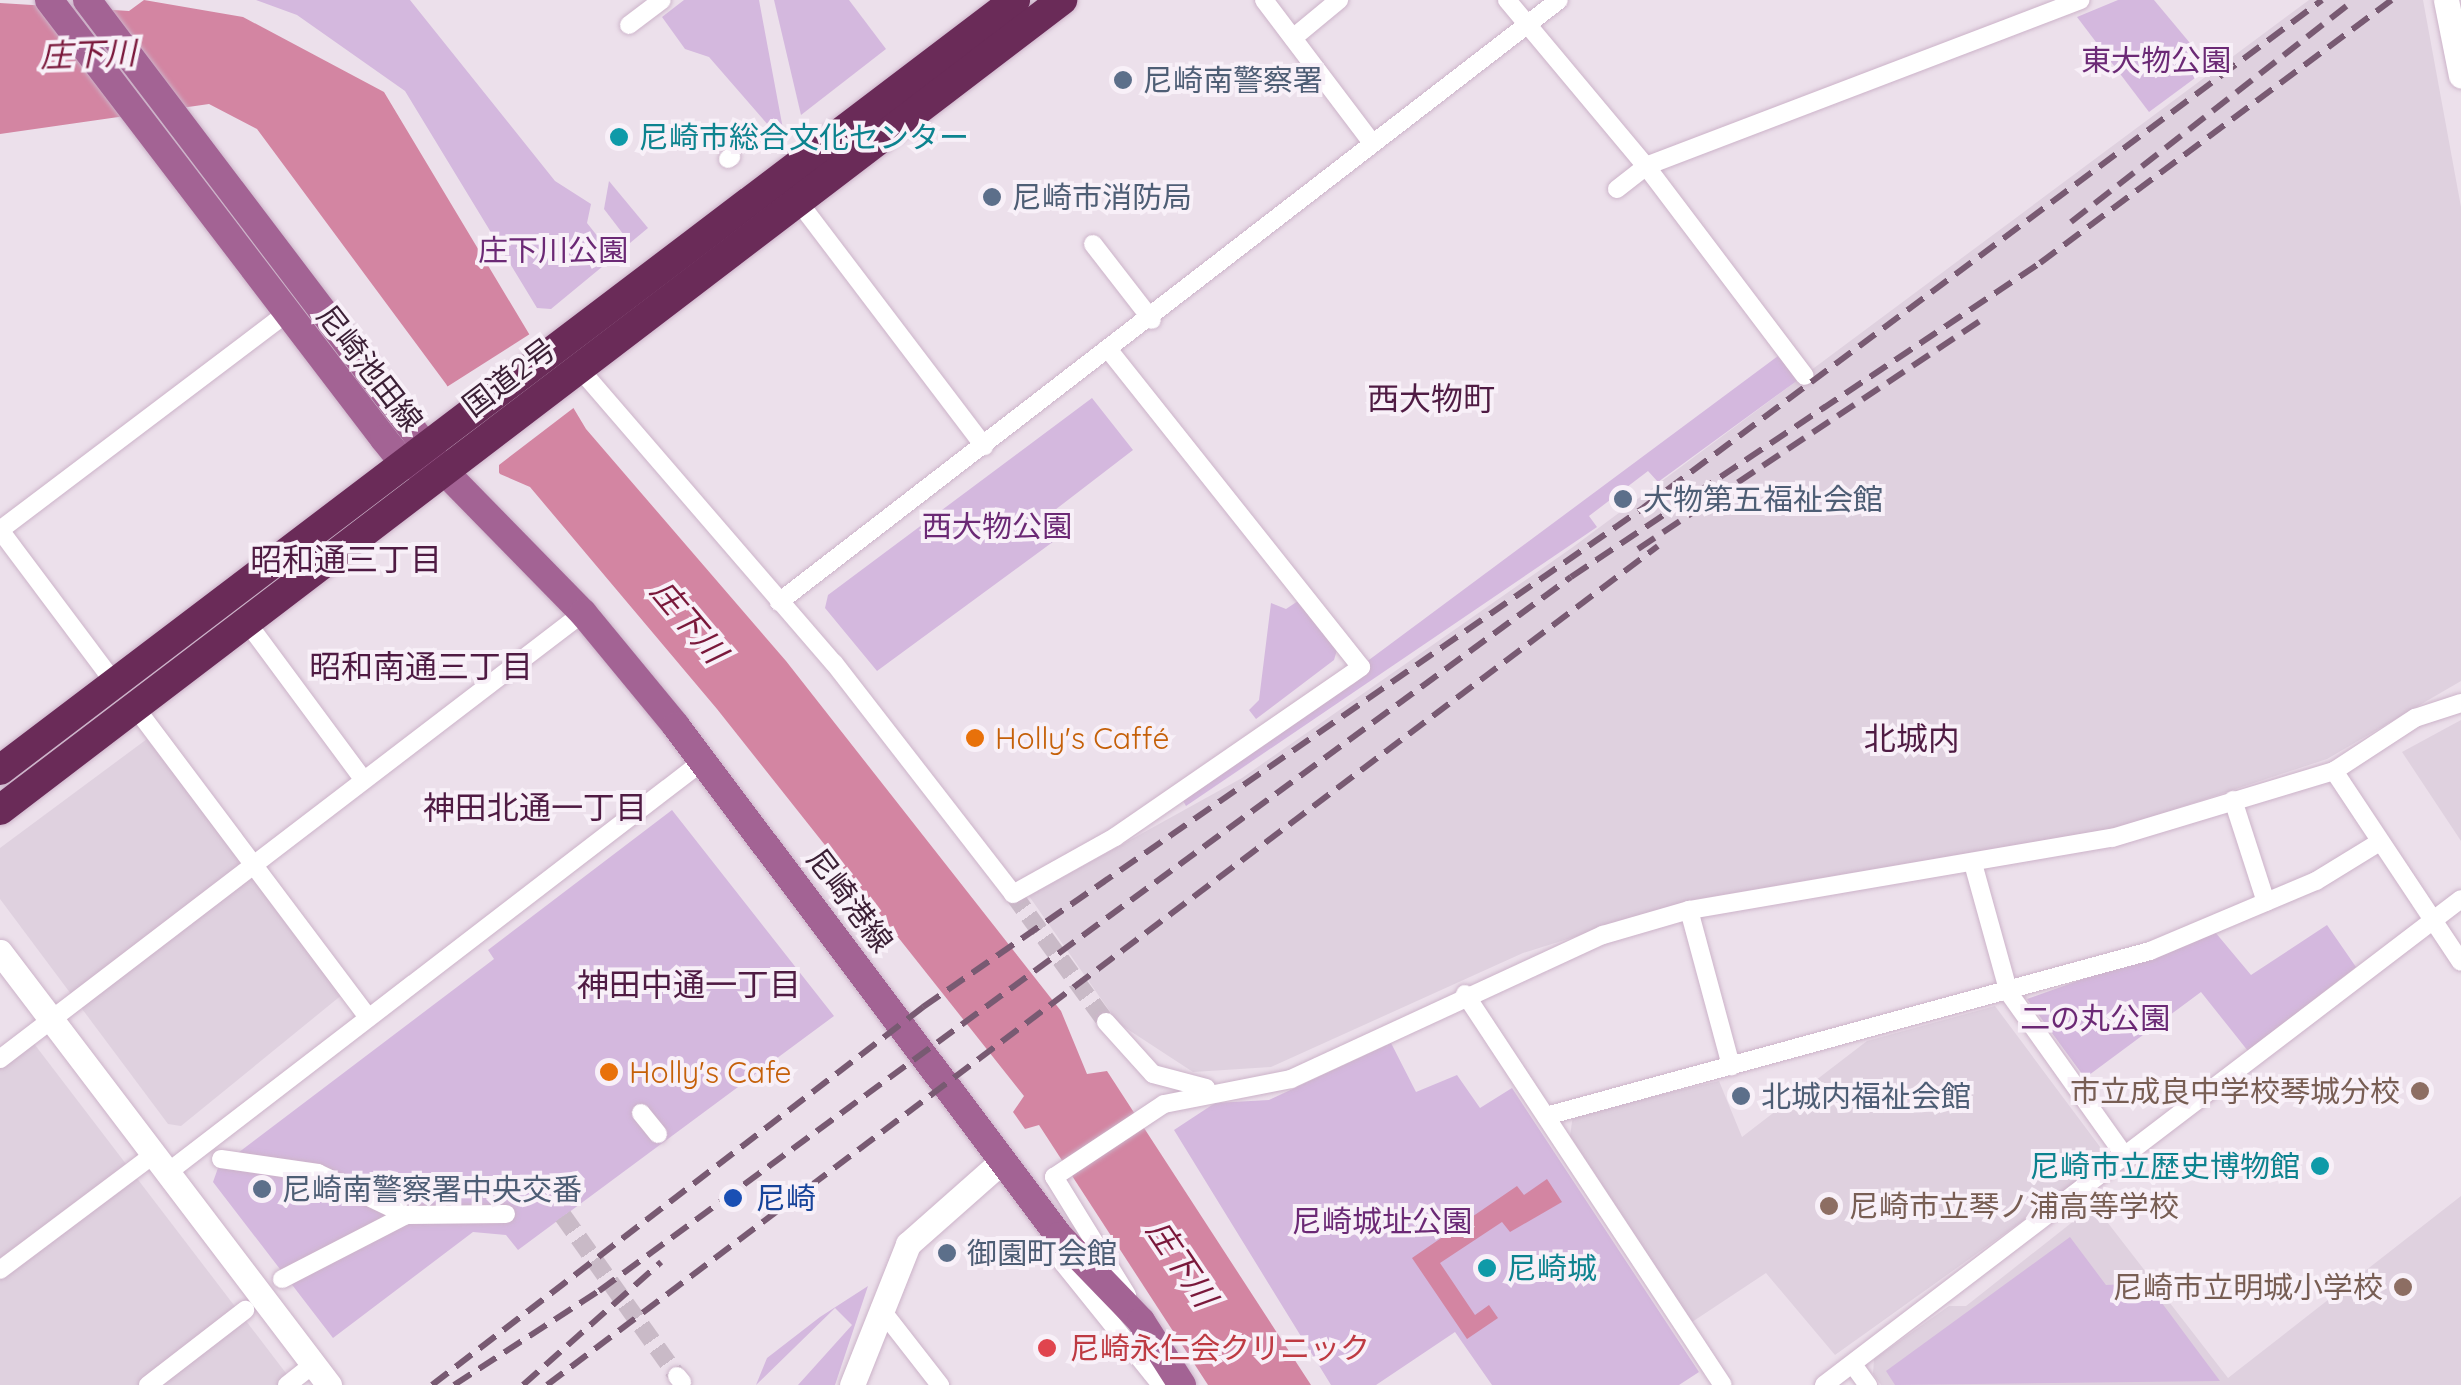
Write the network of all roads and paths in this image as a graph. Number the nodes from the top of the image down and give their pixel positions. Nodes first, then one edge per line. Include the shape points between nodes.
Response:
1 (49, 0) edge
2 (87, 0) edge
3 (662, 0) edge
4 (1014, 0) edge
5 (1062, 0) edge
6 (1264, 0) edge
7 (1339, 0) edge
8 (1506, 0) edge
9 (1560, 0) edge
10 (2080, 0) edge
11 (2453, 15) edge
12 (629, 25) dead end
13 (1530, 26) junction
14 (1293, 38) junction
15 (2461, 76) edge
16 (1372, 143) junction
17 (1646, 166) junction
18 (1617, 189) dead end
19 (798, 201) junction
20 (1092, 244) dead end
21 (286, 314) junction
22 (1152, 320) junction
23 (1110, 352) junction
24 (564, 367) junction
25 (1805, 376) dead end
26 (984, 446) junction
27 (439, 452) junction
28 (0, 530) edge
29 (779, 602) junction
30 (583, 613) junction
31 (246, 621) junction
32 (115, 684) junction
33 (2461, 702) edge
34 (135, 708) junction
35 (703, 761) junction
36 (0, 770) edge
37 (2334, 771) junction
38 (362, 778) junction
39 (2233, 800) junction
40 (0, 810) edge
41 (2378, 843) junction
42 (253, 863) junction
43 (1974, 867) junction
44 (2461, 898) edge
45 (2266, 902) junction
46 (1689, 910) junction
47 (2429, 924) junction
48 (0, 952) edge
49 (2461, 962) edge
50 (1465, 994) junction
51 (2009, 994) junction
52 (48, 1017) junction
53 (368, 1017) junction
54 (1106, 1022) tunnel mouth
55 (0, 1058) edge
56 (1731, 1066) junction
57 (1231, 1088) junction
58 (1546, 1116) junction
59 (2128, 1158) junction
60 (221, 1159) dead end
61 (1002, 1162) junction
62 (160, 1164) junction
63 (506, 1214) dead end
64 (406, 1215) junction
65 (1058, 1236) junction
66 (0, 1270) edge
67 (282, 1279) dead end
68 (880, 1308) junction
69 (245, 1310) dead end
70 (1141, 1321) junction
71 (1854, 1366) junction
72 (321, 1375) edge
73 (148, 1385) edge
74 (287, 1385) edge
75 (852, 1385) edge
76 (940, 1385) edge
77 (1160, 1385) edge
78 (1182, 1385) edge
79 (1723, 1385) edge
80 (1824, 1385) edge
81 (1868, 1385) edge

1 - 21 main road, 尼崎池田線
2 - 27 main road, 尼崎池田線
3 - 12 street
4 - 24 highway, 国道2号
5 - 19 highway, 国道2号
6 - 14 street
7 - 14 street
8 - 13 street
9 - 13 street
10 - 17 street
11 - 15 street
13 - 16 street
13 - 17 street
14 - 16 street
16 - 22 street
17 - 18 street
17 - 25 street
19 - 24 highway, 国道2号
19 - 26 street
20 - 22 street
21 - 27 main road, 尼崎池田線
21 - 28 street
22 - 23 street
23 - 26 street
23 - 29 street via 1361,667 1115,837 1014,894
24 - 27 highway, 国道2号
24 - 29 street
26 - 29 street
27 - 30 main road, 尼崎港線
27 - 31 highway, 国道2号
27 - 32 highway, 国道2号
28 - 32 street
30 - 35 main road, 尼崎港線
30 - 38 street
31 - 34 highway, 国道2号
31 - 38 street
32 - 36 highway, 国道2号
33 - 37 street via 2415,718
34 - 40 highway, 国道2号
34 - 42 street
35 - 53 street
35 - 61 main road, 尼崎港線
37 - 39 street
37 - 41 street
38 - 42 street
39 - 43 street
39 - 45 street
41 - 45 street
41 - 47 street
42 - 52 street
42 - 53 street
43 - 46 street
43 - 51 street
44 - 47 street
45 - 51 street via 2150,951
46 - 50 street via 1544,956
46 - 56 street
47 - 49 street
47 - 59 street
48 - 52 street
50 - 57 street via 1290,1079
50 - 58 street
51 - 56 street
51 - 59 street
52 - 55 street
52 - 62 street
53 - 62 street
54 - 57 street via 1153,1074
56 - 58 street
57 - 70 street via 1164,1104 1054,1174
58 - 79 street
59 - 71 street
60 - 64 street via 318,1174
61 - 65 main road, 尼崎港線
61 - 68 street via 918,1230
62 - 66 street
62 - 72 street
63 - 64 street
64 - 67 street
65 - 70 main road, 尼崎港線
65 - 77 street via 1063,1263
68 - 75 street
68 - 76 street
69 - 73 street
70 - 78 main road, 尼崎港線
71 - 80 street
71 - 81 street
72 - 74 street

